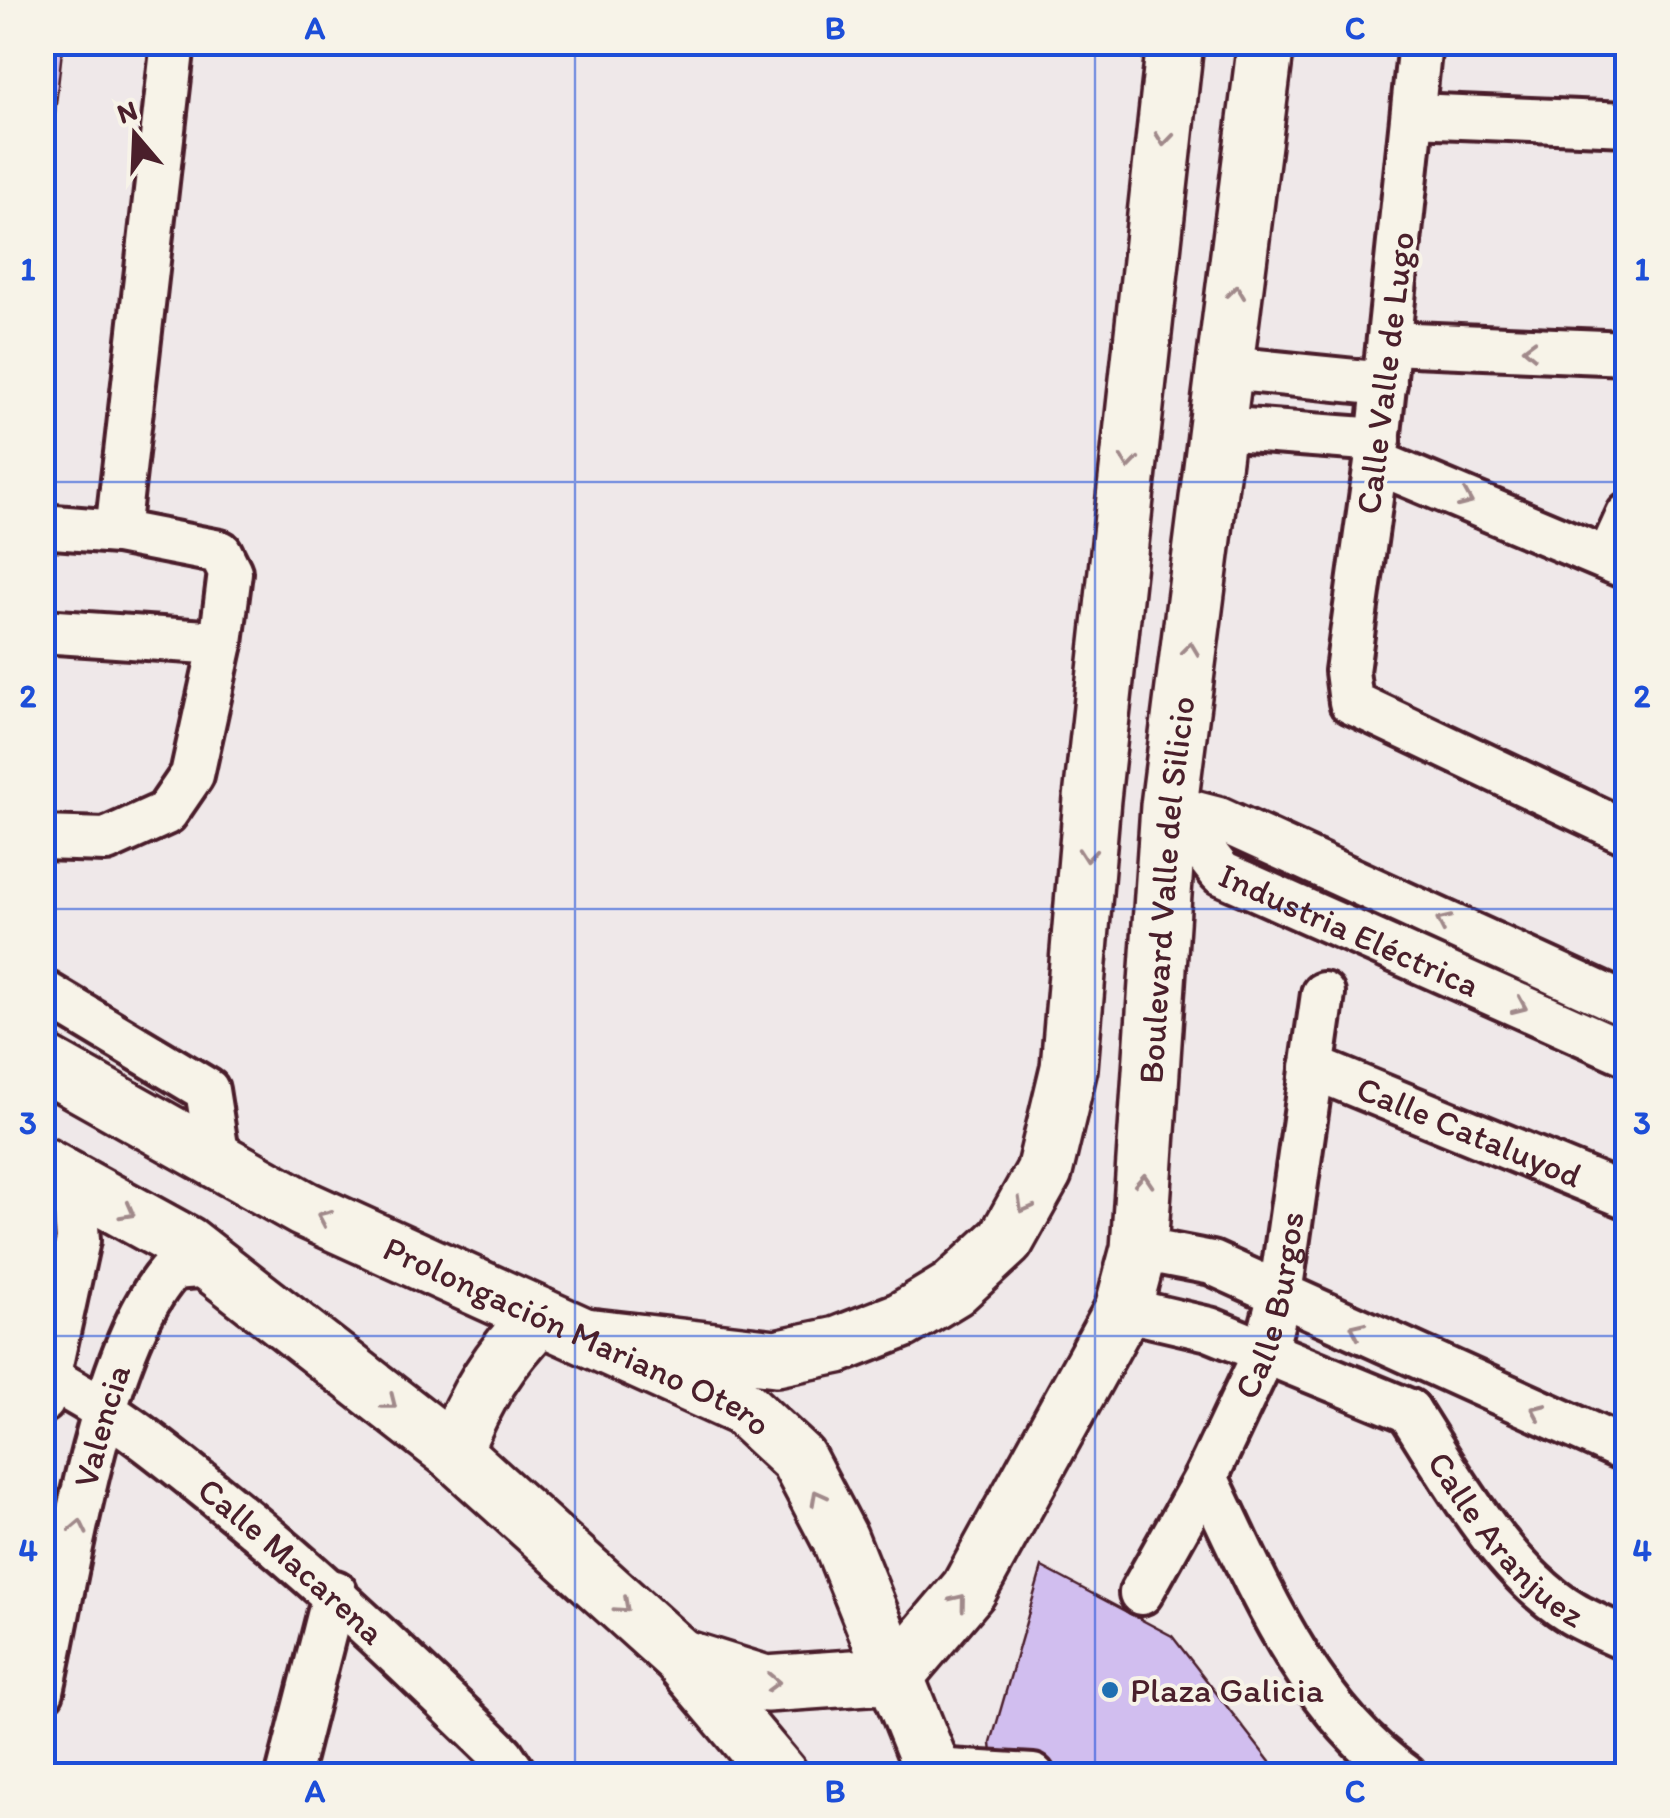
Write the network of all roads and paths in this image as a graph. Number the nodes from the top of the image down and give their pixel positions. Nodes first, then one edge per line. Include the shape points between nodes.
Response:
1 (172, 42) edge
2 (1175, 42) edge
3 (1266, 42) edge
4 (1420, 42) edge
5 (1414, 115) junction
6 (1628, 124) edge
7 (1628, 354) edge
8 (1387, 363) junction
9 (1227, 368) junction
10 (1219, 428) junction
11 (1378, 451) junction
12 (1628, 516) edge
13 (42, 526) edge
14 (117, 532) junction
15 (1618, 564) edge
16 (42, 630) edge
17 (221, 643) junction
18 (1092, 799) junction
19 (1169, 806) junction
20 (1628, 832) edge
21 (42, 838) edge
22 (42, 991) edge
23 (1322, 994) dead end
24 (1628, 1006) edge
25 (1628, 1054) edge
26 (42, 1062) edge
27 (1312, 1067) junction
28 (218, 1159) junction
29 (54, 1171) edge
30 (1628, 1197) edge
31 (1140, 1249) junction
32 (212, 1265) junction
33 (1280, 1294) junction
34 (1123, 1309) junction
35 (562, 1326) junction
36 (1265, 1352) junction
37 (1434, 1365) junction
38 (44, 1385) edge
39 (104, 1410) junction
40 (1409, 1411) junction
41 (1628, 1450) edge
42 (453, 1452) junction
43 (1206, 1477) junction
44 (334, 1592) junction
45 (1141, 1593) dead end
46 (1628, 1640) edge
47 (680, 1657) junction
48 (896, 1675) junction
49 (42, 1690) edge
50 (934, 1773) edge
51 (288, 1776) edge
52 (516, 1776) edge
53 (780, 1776) edge
54 (1033, 1776) edge
55 (1405, 1776) edge

1 - 14 street
2 -> 18 main road
9 -> 3 main road, Boulevard Valle del Silicio
4 - 5 street, Calle Valle de Lugo
5 - 6 street
5 - 8 street, Calle Valle de Lugo
7 -> 8 street
8 - 9 street
8 - 11 street, Calle Valle de Lugo
9 - 10 main road, Boulevard Valle del Silicio
10 - 11 street
19 -> 10 main road, Boulevard Valle del Silicio
11 -> 15 street
11 - 20 street, Calle Valle de Lugo via 1347,671 1351,702
12 - 15 street
13 - 14 street
14 - 17 street via 220,552 230,572
16 - 17 street
17 - 21 street via 192,775 166,813 106,840
18 - 19 main road
18 -> 35 main road via 1069,1068 1044,1172 1006,1240 953,1289 902,1320 838,1346 776,1358
24 -> 19 street, Industria Eléctrica via 1219,819
19 -> 25 street, Industria Eléctrica via 1221,873
31 -> 19 main road, Boulevard Valle del Silicio
22 - 28 street via 207,1090
23 - 27 street, Calle Burgos
26 - 28 main road, Prolongación Mariano Otero
27 - 30 street, Calle Cataluyod
27 - 33 street, Calle Burgos
35 -> 28 main road, Prolongación Mariano Otero via 304,1208
29 -> 32 main road
29 - 38 street, Valencia via 76,1213 78,1240
31 - 33 street via 1212,1263
31 - 34 main road, Boulevard Valle del Silicio
32 - 39 street, Valencia via 173,1268 162,1280
32 -> 42 main road
33 - 36 street, Calle Burgos
37 -> 33 street
34 - 36 street via 1208,1329
48 -> 34 main road, Boulevard Valle del Silicio via 969,1589
35 - 42 main road via 501,1356
48 -> 35 main road, Prolongación Mariano Otero via 840,1539 798,1459 743,1408
36 - 40 street
36 - 43 street, Calle Burgos
37 - 40 street
41 -> 37 street
38 - 39 street, Calle Macarena
39 - 44 street, Calle Macarena
49 -> 39 street, Valencia
40 - 46 street, Calle Aranjuez via 1452,1480 1522,1568 1570,1612
42 -> 47 main road
43 - 45 street, Calle Burgos
43 - 55 street via 1304,1666 1344,1718
44 - 51 street
44 - 52 street, Calle Macarena
47 -> 48 main road via 766,1684
47 - 53 main road
48 - 50 main road, Prolongación Mariano Otero
50 - 54 street

